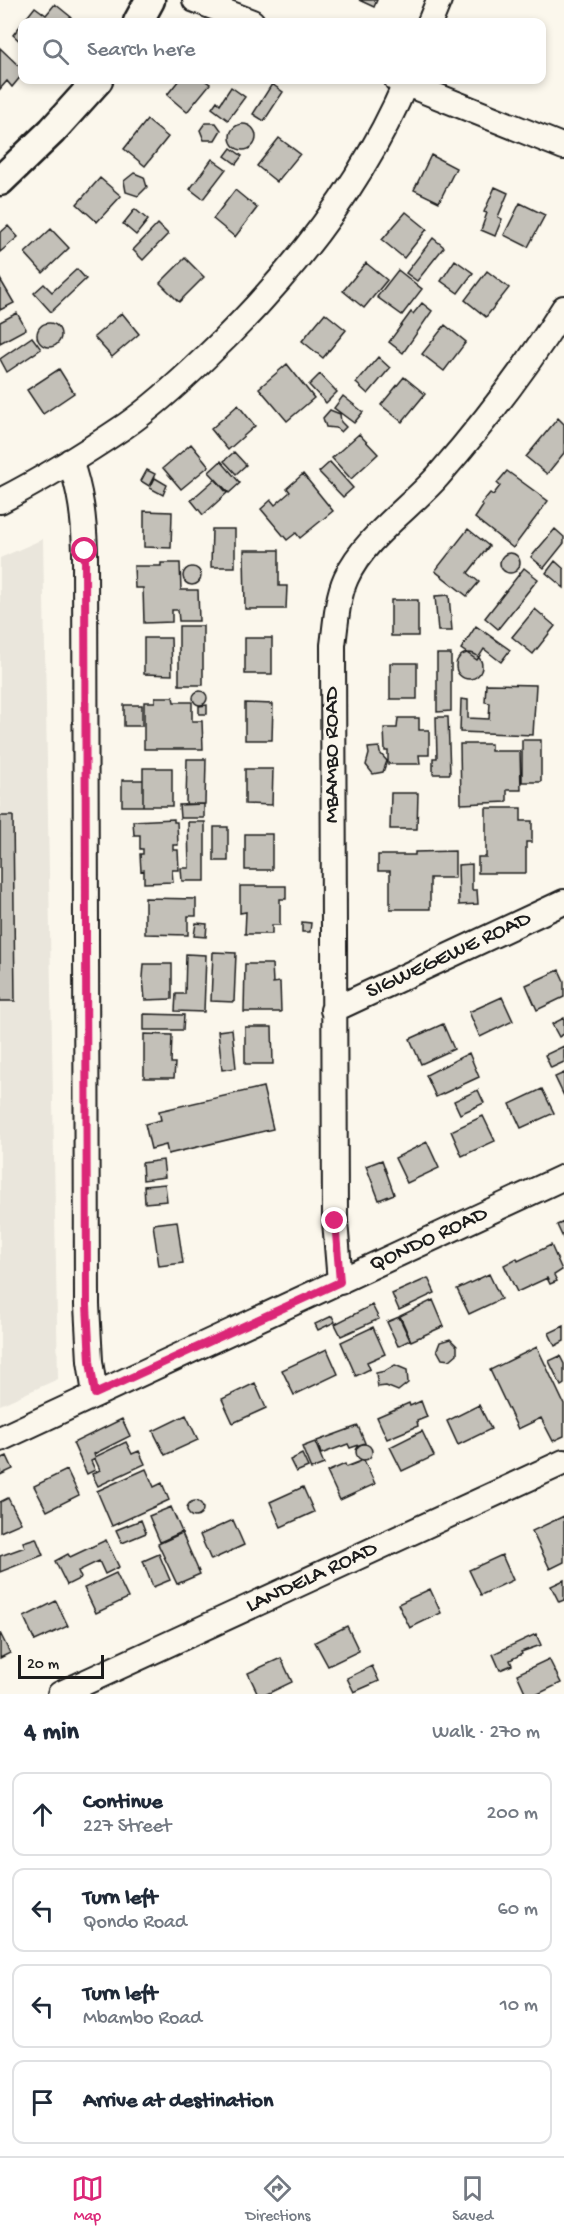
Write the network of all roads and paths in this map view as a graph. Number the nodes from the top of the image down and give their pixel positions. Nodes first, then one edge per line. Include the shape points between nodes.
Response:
1 (150, 0) edge
2 (195, 0) edge
3 (439, 0) edge
4 (140, 18) edge
5 (242, 18) edge
6 (432, 18) edge
7 (94, 84) edge
8 (402, 84) edge
9 (410, 84) edge
10 (564, 147) edge
11 (0, 181) edge
12 (564, 308) edge
13 (70, 461) junction
14 (0, 501) edge
15 (564, 902) edge
16 (333, 1010) junction
17 (564, 1177) edge
18 (340, 1282) junction
19 (95, 1394) junction
20 (0, 1439) edge
21 (564, 1462) edge
22 (60, 1694) edge

1 - 4 street
2 - 5 street
3 - 6 street
7 - 11 street
8 - 13 street via 381,133 341,201 243,322 127,425
9 - 10 street
12 - 16 street, MBAMBO ROAD via 499,401 436,478 362,554 346,577 333,645
13 - 14 street
13 - 19 street via 84,509 87,1305
15 - 16 street, SIGWEGEWE ROAD
16 - 18 street, MBAMBO ROAD via 335,1221
17 - 18 street, QONDO ROAD
18 - 19 street, QONDO ROAD
19 - 20 street, QONDO ROAD
21 - 22 street, LANDELA ROAD

